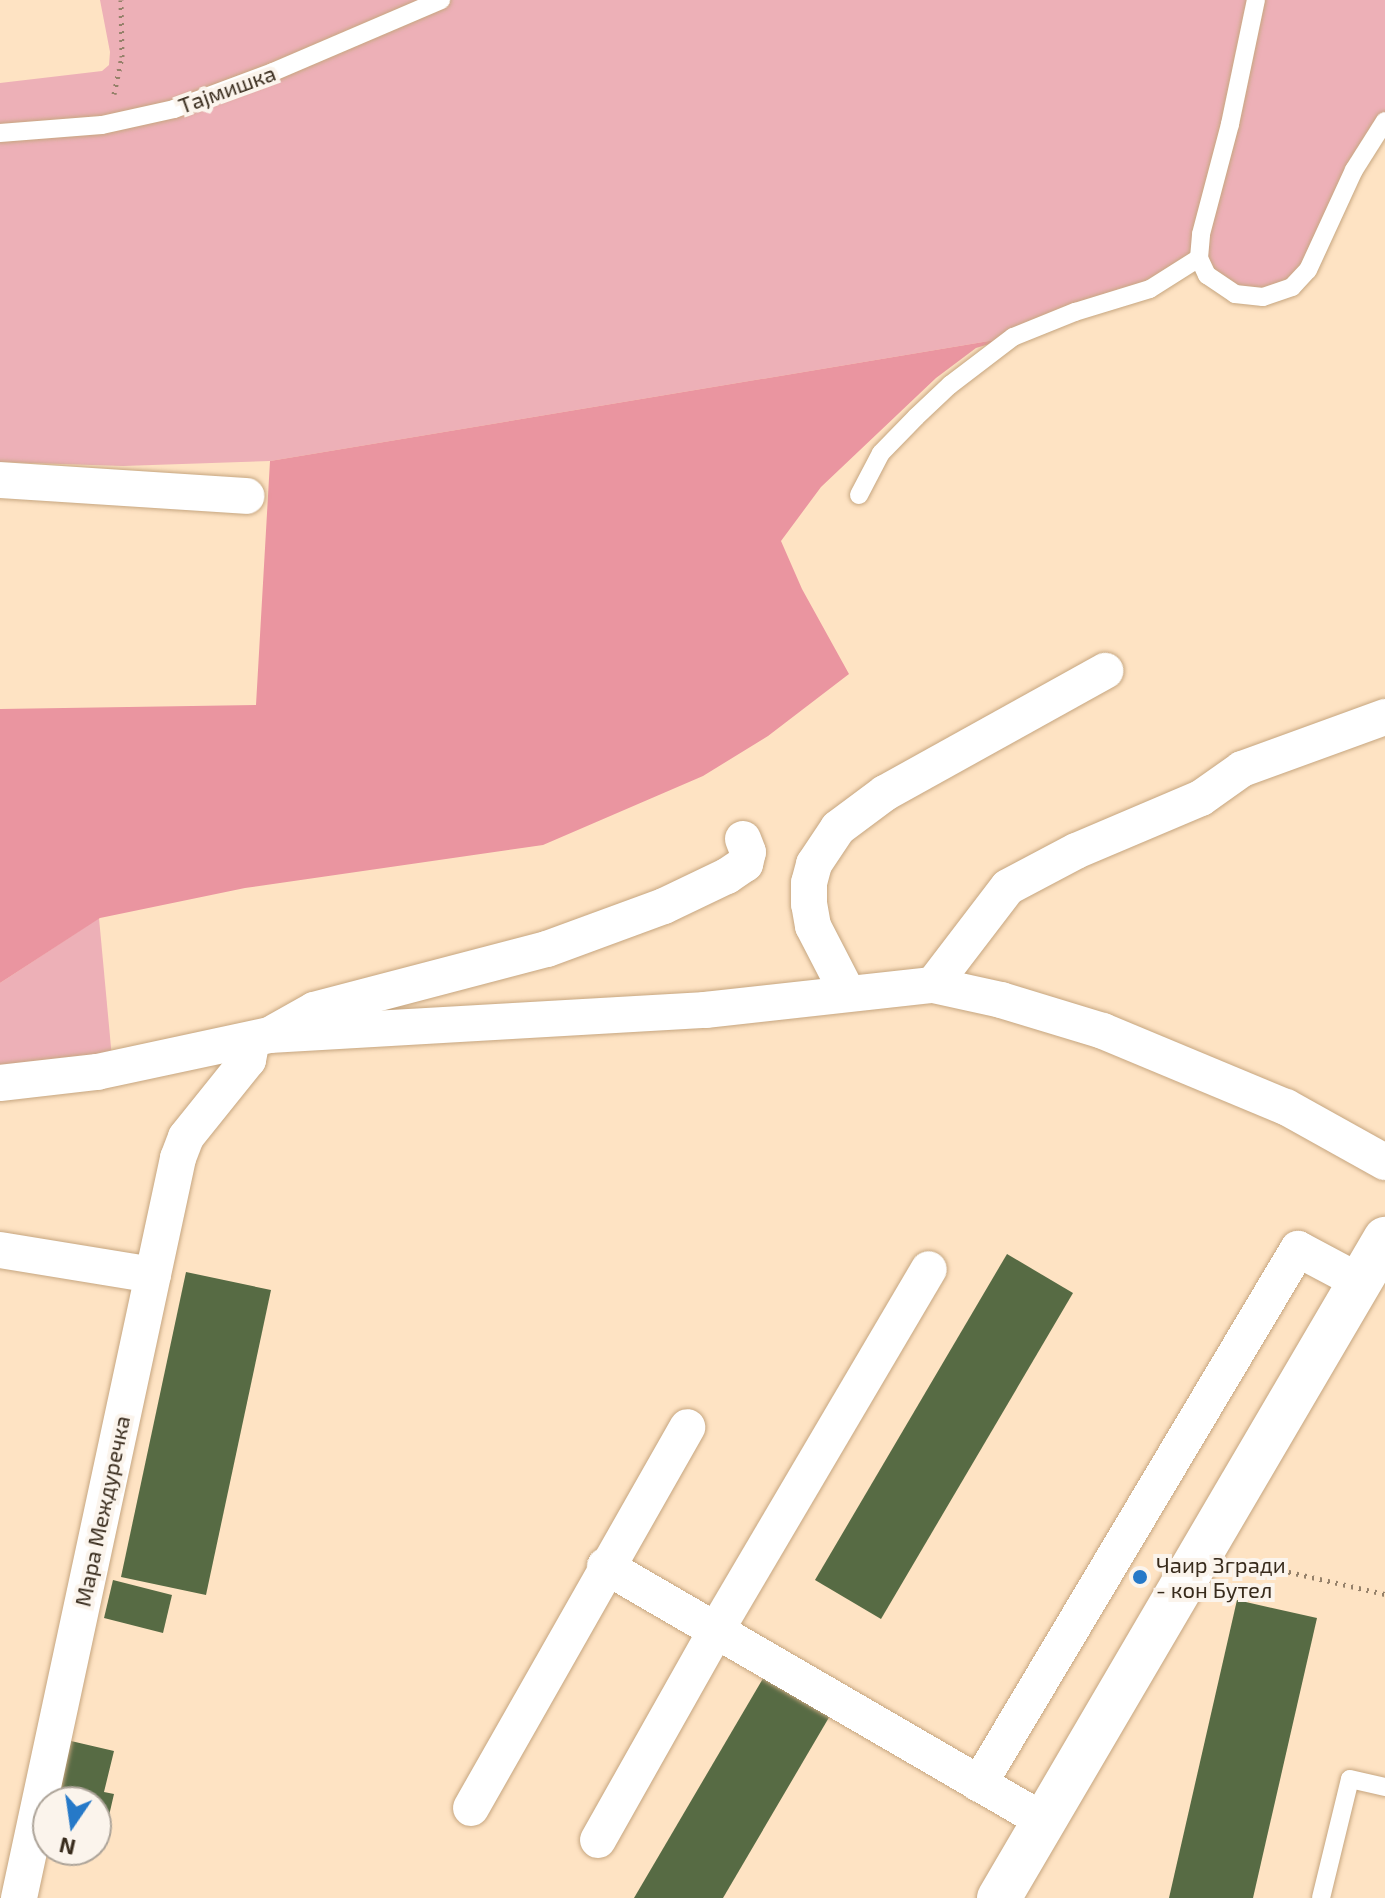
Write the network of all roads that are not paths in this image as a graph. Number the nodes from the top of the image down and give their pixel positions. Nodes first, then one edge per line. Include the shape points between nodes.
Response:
1 (441, 0) edge
2 (1241, 0) edge
3 (1256, 0) edge
4 (1249, 27) junction
5 (1385, 121) edge
6 (0, 133) edge
7 (1199, 258) junction
8 (0, 480) edge
9 (859, 495) dead end
10 (246, 496) dead end
11 (1105, 671) dead end
12 (1385, 717) edge
13 (743, 839) dead end
14 (933, 985) junction
15 (847, 992) junction
16 (261, 1038) junction
17 (0, 1083) edge
18 (1385, 1162) edge
19 (1385, 1239) edge
20 (0, 1250) edge
21 (929, 1269) dead end
22 (153, 1275) junction
23 (1360, 1282) junction
24 (687, 1427) dead end
25 (605, 1566) junction
26 (715, 1632) junction
27 (979, 1784) junction
28 (1385, 1787) edge
29 (471, 1808) dead end
30 (1044, 1821) junction
31 (598, 1840) dead end
32 (19, 1898) edge
33 (999, 1898) edge
34 (1321, 1898) edge

1 - 6 lane, Тајмишка via 174,109 102,125
2 - 4 lane
3 - 4 lane
4 - 7 lane
5 - 7 lane via 1354,170 1308,270 1292,287 1263,297 1235,294 1207,275
7 - 9 lane via 1150,289 1013,337 950,385 881,453
8 - 10 street
11 - 15 street via 885,793 838,828 814,864 809,904 813,926
12 - 14 street via 1242,769 1201,798 1076,851 1008,887
13 - 16 street via 747,859 738,869 664,906 547,949 314,1010
14 - 15 street
14 - 18 street via 1103,1031 1286,1107
15 - 16 street via 705,1010
16 - 17 street via 97,1072
16 - 22 street, Мара Междуречка via 236,1078 186,1137
19 - 23 street
20 - 22 street
21 - 26 street
22 - 32 street, Мара Междуречка
23 - 27 street via 1298,1249
23 - 30 street
24 - 25 street
25 - 26 street
25 - 29 street
26 - 27 street
26 - 31 street
27 - 30 street
28 - 34 lane via 1350,1779
30 - 33 street

